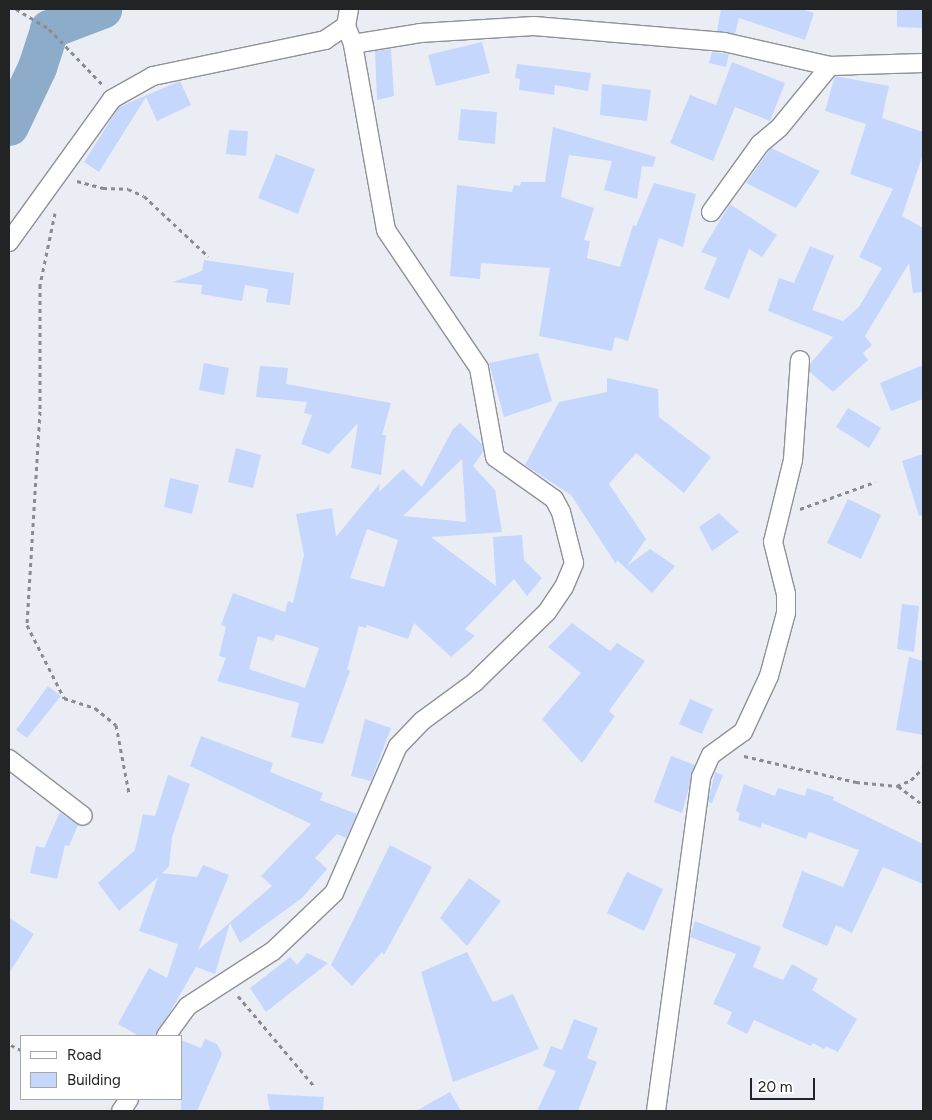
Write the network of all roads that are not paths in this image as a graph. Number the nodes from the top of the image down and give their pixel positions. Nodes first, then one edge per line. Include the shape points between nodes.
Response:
1 (348, 17) edge
2 (353, 44) junction
3 (923, 63) edge
4 (830, 66) junction
5 (711, 212) dead end
6 (10, 235) edge
7 (800, 360) dead end
8 (9, 759) edge
9 (83, 816) dead end
10 (167, 1035) edge
11 (128, 1100) edge
12 (121, 1111) edge
13 (656, 1111) edge

1 - 2 street
1 - 6 street via 325,40 153,76 112,99
2 - 4 street via 420,33 534,26 724,42
2 - 10 street via 386,230 479,368 495,457 554,499 561,512 574,562 564,587 547,612 474,682 422,720 398,746 334,893 273,951 188,1006
3 - 4 street via 891,67
4 - 5 street via 780,127 760,144
7 - 13 street via 793,460 773,550 786,594 786,613 777,652 744,732 716,750 701,777
8 - 9 street
11 - 12 street

